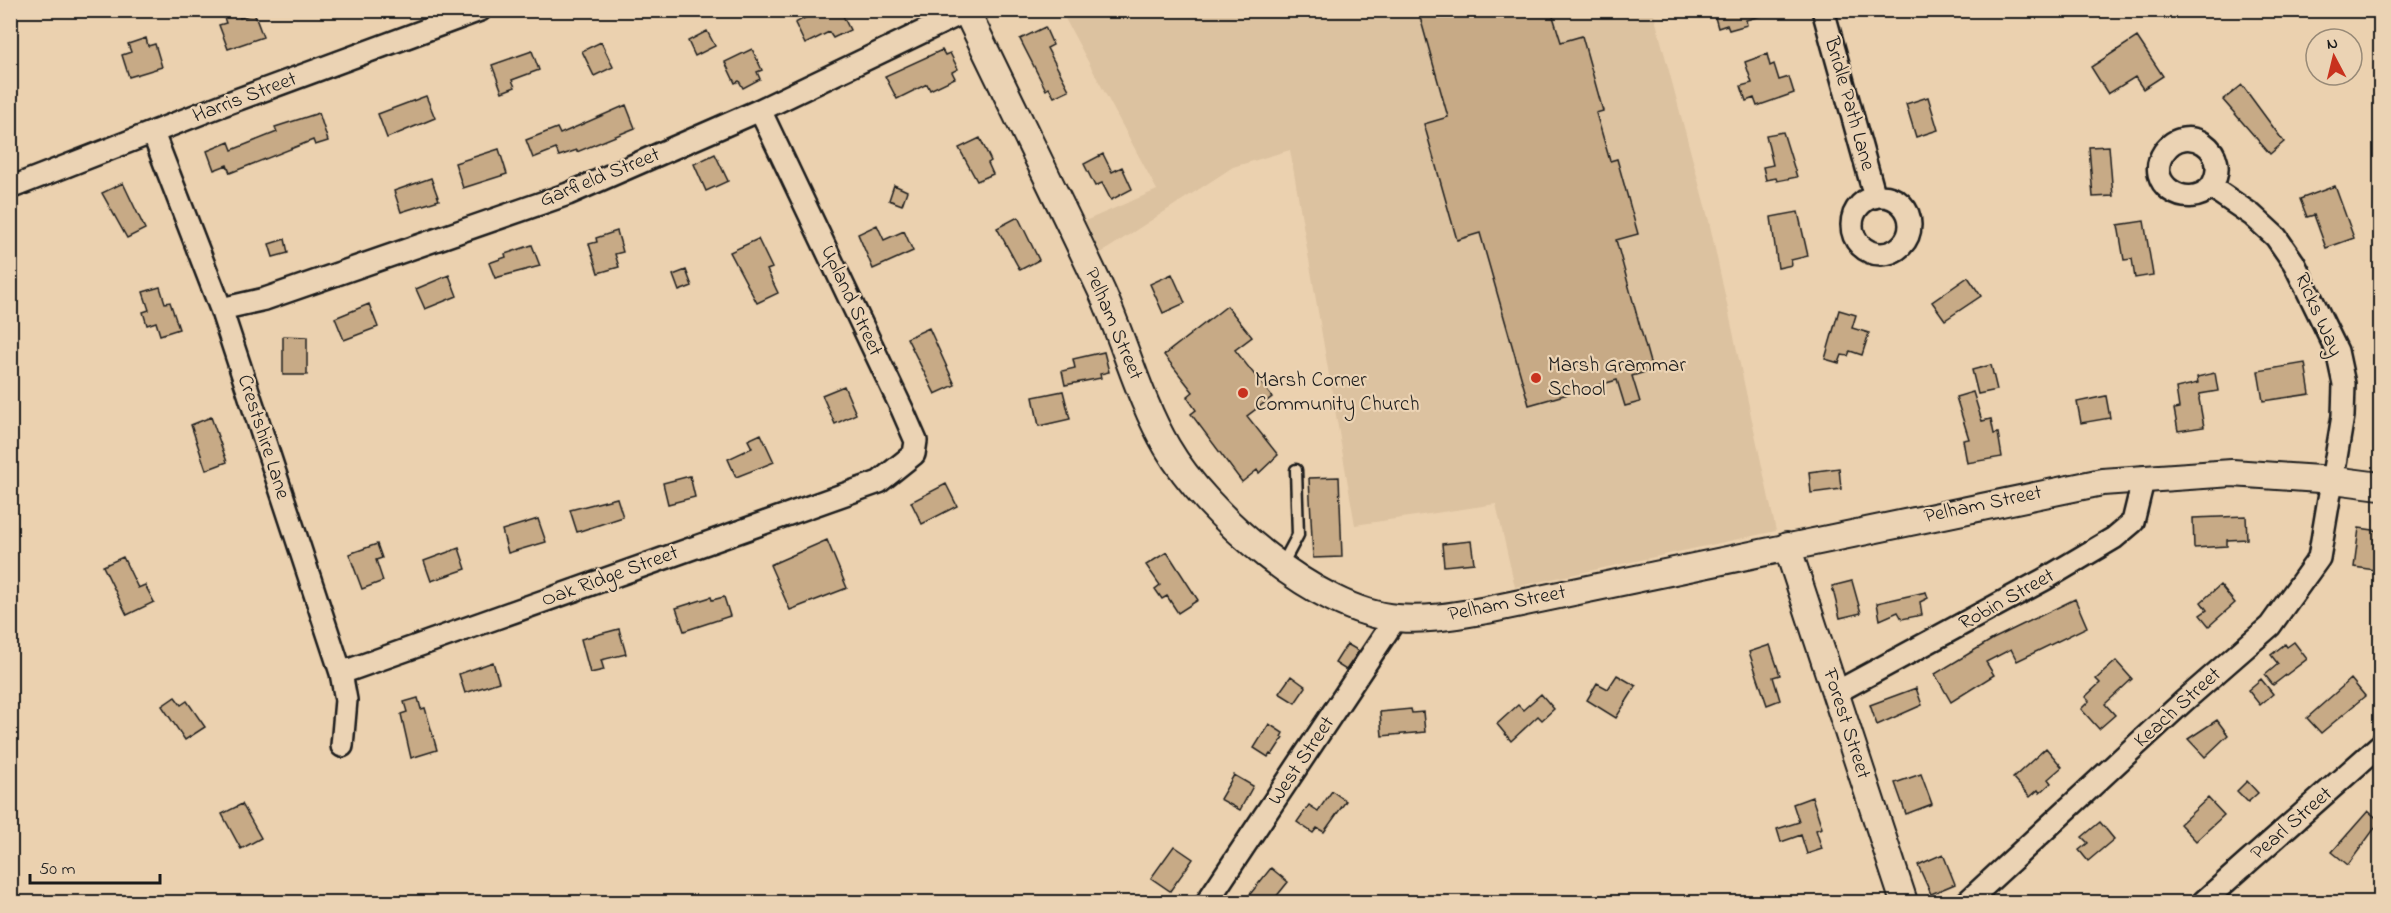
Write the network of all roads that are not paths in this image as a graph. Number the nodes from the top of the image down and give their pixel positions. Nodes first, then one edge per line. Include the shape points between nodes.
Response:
1 (480, 10) edge
2 (1823, 10) edge
3 (966, 11) edge
4 (760, 110) junction
5 (153, 133) junction
6 (2211, 187) dead end
7 (10, 188) edge
8 (1875, 197) dead end
9 (221, 309) junction
10 (1296, 470) dead end
11 (2144, 477) junction
12 (2334, 480) junction
13 (879, 482) joint
14 (2380, 486) edge
15 (1787, 546) junction
16 (1282, 565) junction
17 (1396, 618) junction
18 (341, 673) junction
19 (1835, 693) junction
20 (2380, 745) edge
21 (342, 746) dead end
22 (1207, 903) edge
23 (1904, 903) edge
24 (1967, 903) edge
25 (2203, 903) edge

1 - 5 street, Harris Street
2 - 8 street, Bridle Path Lane
3 - 4 street, Garfield Street
3 - 16 street, Pelham Street via 1103,295 1167,447 1224,520
4 - 9 street, Garfield Street via 568,194 265,299
4 - 13 street, Upland Street via 916,441 914,454
5 - 7 street, Harris Street
5 - 9 street, Crestshire Lane
6 - 12 street, Ricks Way via 2276,237 2294,262 2331,336 2344,384
9 - 18 street, Crestshire Lane
10 - 16 lane via 1298,535
11 - 12 street, Pelham Street via 2232,472
11 - 15 street, Pelham Street via 2052,490
11 - 19 street, Robin Street via 2138,512 2126,530 2045,579
12 - 14 street, Pelham Street
12 - 24 street, Keach Street via 2319,558 2270,626
13 - 18 street, Oak Ridge Street
15 - 17 street, Pelham Street via 1487,610 1426,619
15 - 19 street, Forest Street
16 - 17 street, Pelham Street via 1336,599 1365,612
17 - 22 street, West Street
18 - 21 street, Crestshire Lane via 346,700
19 - 23 street, Forest Street
20 - 25 street, Pearl Street

